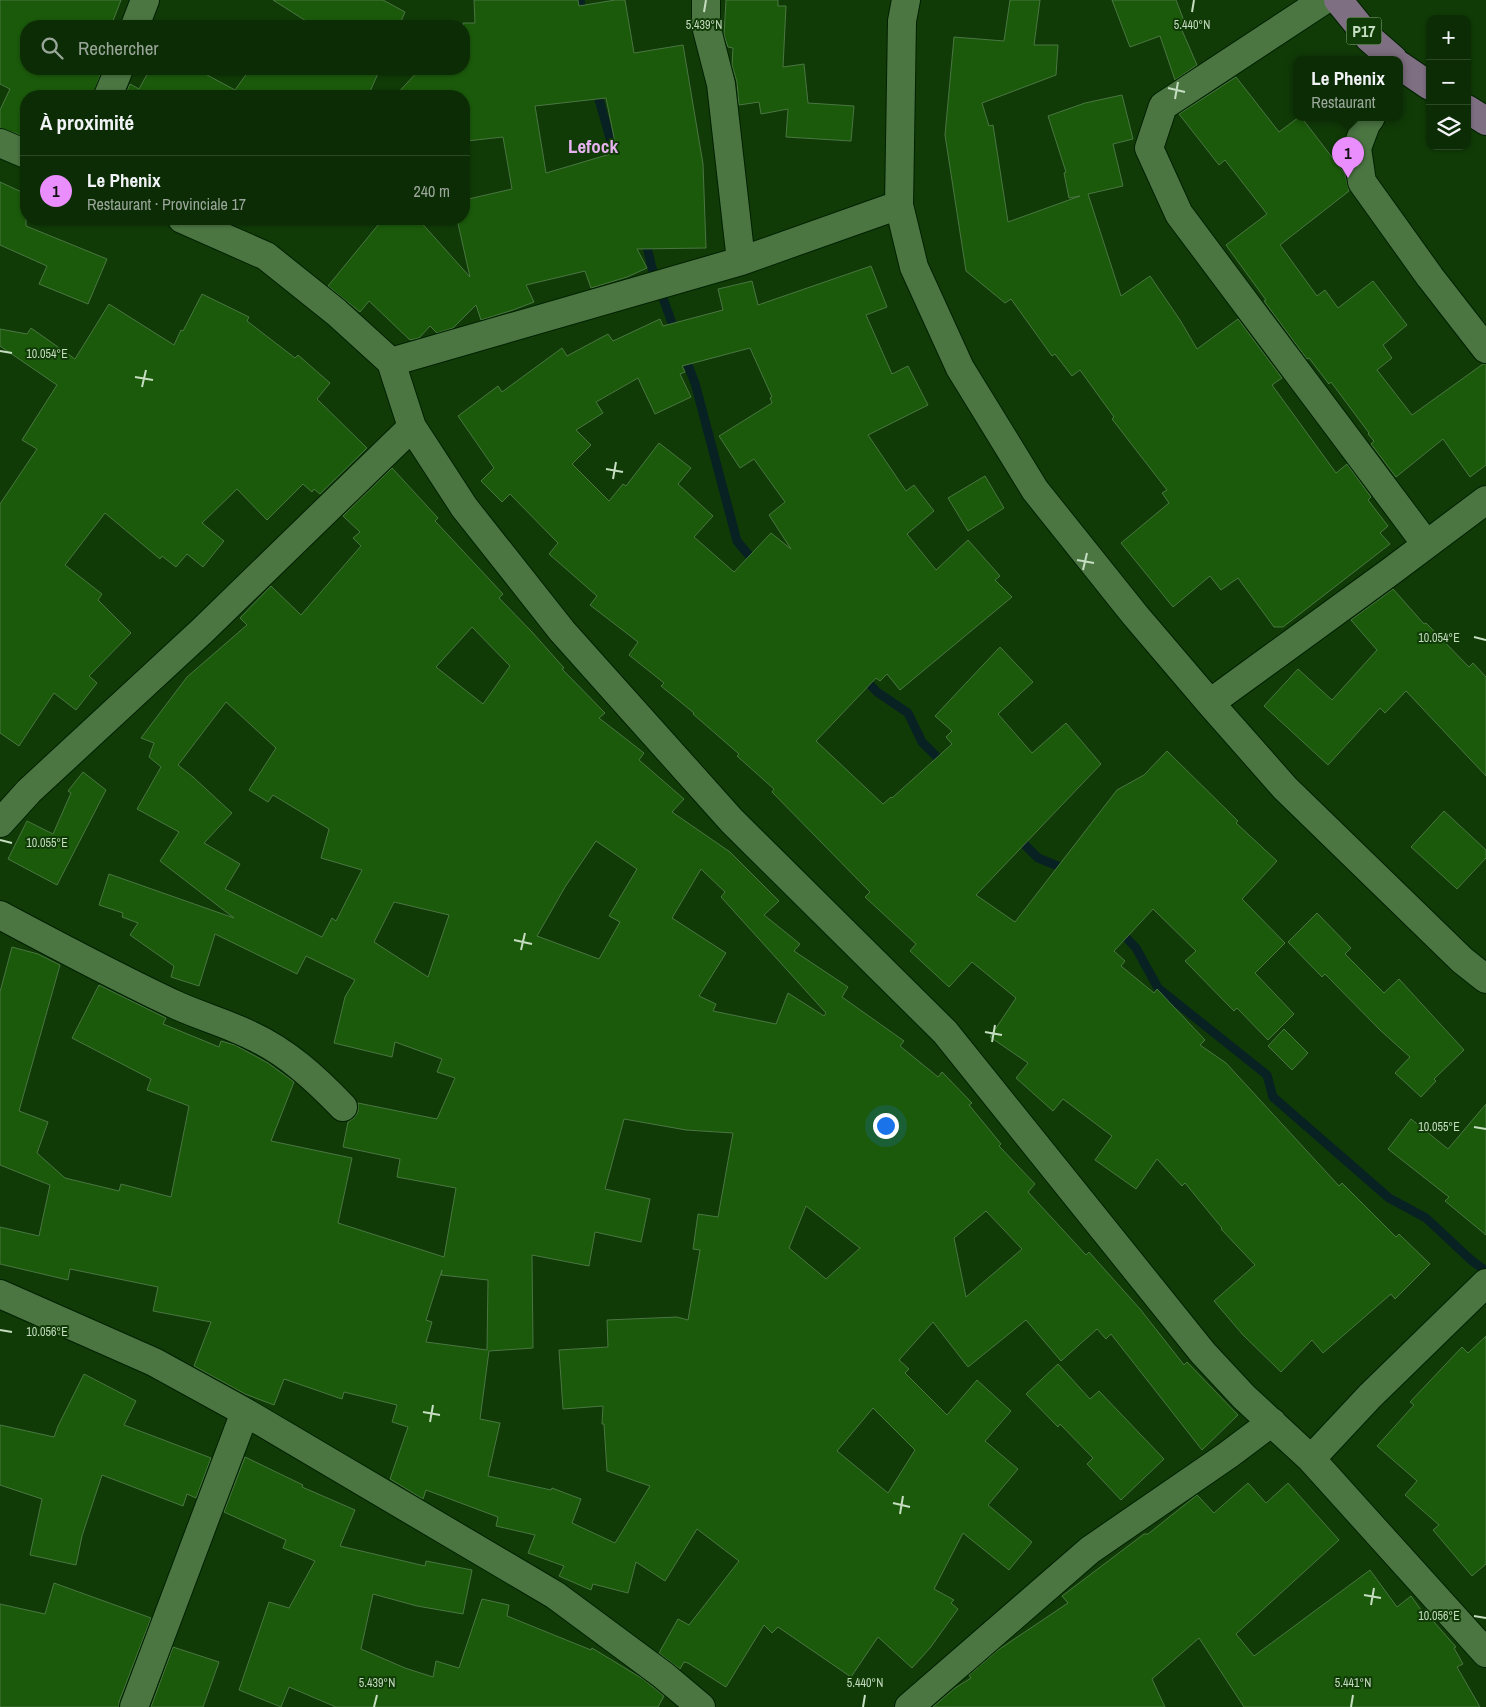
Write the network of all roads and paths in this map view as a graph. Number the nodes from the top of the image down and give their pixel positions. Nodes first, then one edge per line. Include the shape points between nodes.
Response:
1 (144, 0) edge
2 (706, 0) edge
3 (906, 0) edge
4 (1324, 0) edge
5 (1338, 0) edge
6 (137, 20) edge
7 (1386, 56) edge
8 (1403, 71) edge
9 (117, 75) edge
10 (1426, 84) edge
11 (110, 90) edge
12 (1471, 112) edge
13 (1368, 121) edge
14 (1486, 121) edge
15 (0, 143) edge
16 (20, 151) edge
17 (898, 205) junction
18 (196, 225) edge
19 (741, 261) junction
20 (1486, 349) edge
21 (390, 362) junction
22 (412, 427) junction
23 (1486, 500) edge
24 (1426, 544) junction
25 (1210, 703) junction
26 (0, 823) edge
27 (0, 915) edge
28 (1486, 979) edge
29 (343, 1106) dead end
30 (1482, 1287) edge
31 (0, 1294) edge
32 (245, 1412) junction
33 (1272, 1422) junction
34 (1311, 1459) junction
35 (1486, 1653) edge
36 (134, 1707) edge
37 (701, 1707) edge
38 (909, 1707) edge

1 - 6 street
2 - 19 street via 706,26 721,84
3 - 17 street via 902,21
4 - 24 street via 1163,106 1148,148 1179,214
5 - 7 main road, P17
8 - 10 main road, P17
9 - 11 street
12 - 14 main road
13 - 20 street via 1357,148 1362,182
15 - 16 street
17 - 19 street
17 - 25 street via 914,267 960,368 1035,490
18 - 21 street via 266,256 336,312
19 - 21 street
21 - 22 street
22 - 26 street via 202,631 29,791
22 - 33 street via 464,507 562,631 732,821 945,1032 1203,1353
23 - 24 street
24 - 25 street
25 - 28 street via 1285,788 1462,960
27 - 29 street via 177,1006 250,1035 284,1054
30 - 34 street via 1370,1396
31 - 32 street via 154,1362
32 - 36 street
32 - 37 street via 555,1595
33 - 34 street
33 - 38 street via 1090,1550
34 - 35 street

